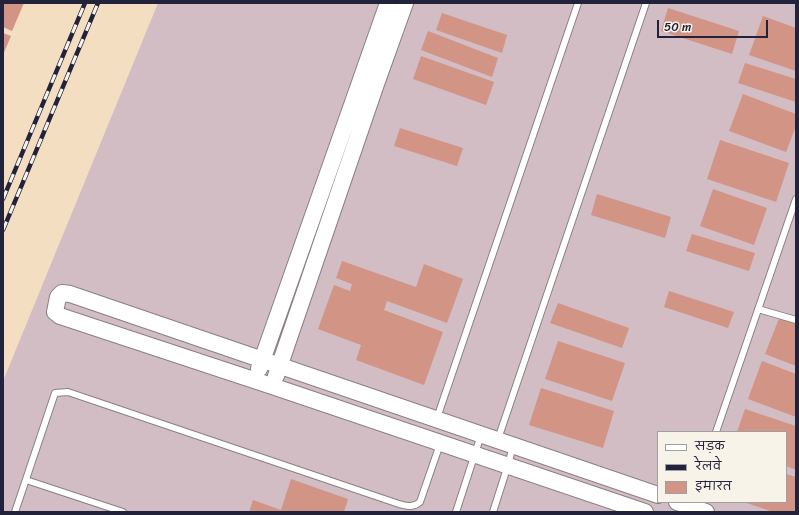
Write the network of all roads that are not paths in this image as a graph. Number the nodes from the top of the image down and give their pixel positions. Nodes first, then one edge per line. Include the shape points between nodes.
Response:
1 (388, 3) edge
2 (405, 3) edge
3 (578, 3) edge
4 (646, 3) edge
5 (796, 199) edge
6 (758, 309) junction
7 (796, 320) edge
8 (262, 360) junction
9 (280, 366) junction
10 (255, 380) junction
11 (272, 386) junction
12 (436, 419) junction
13 (716, 431) edge
14 (481, 435) junction
15 (497, 440) junction
16 (440, 443) junction
17 (513, 446) junction
18 (475, 454) junction
19 (508, 465) junction
20 (26, 480) junction
21 (657, 495) edge
22 (687, 504) edge
23 (15, 512) edge
24 (121, 512) edge
25 (456, 512) edge
26 (493, 512) edge
27 (645, 512) edge
28 (706, 512) edge

1 - 8 street
2 - 9 street
3 - 12 lane
4 - 15 lane
5 - 6 lane
6 - 7 lane
6 - 13 lane
8 - 9 street
8 - 10 street
8 - 10 street via 70,294 62,293 58,297 55,312 60,316
9 - 11 street
9 - 12 street
10 - 11 street
11 - 16 street
12 - 14 street
14 - 15 street
14 - 18 lane
15 - 17 street
16 - 18 street
16 - 20 lane via 420,502 415,506 409,506 68,392 61,392 55,393
17 - 19 lane
17 - 21 street
18 - 19 street
18 - 25 lane
19 - 26 lane
19 - 27 street
20 - 23 lane
20 - 24 lane
22 - 28 street

